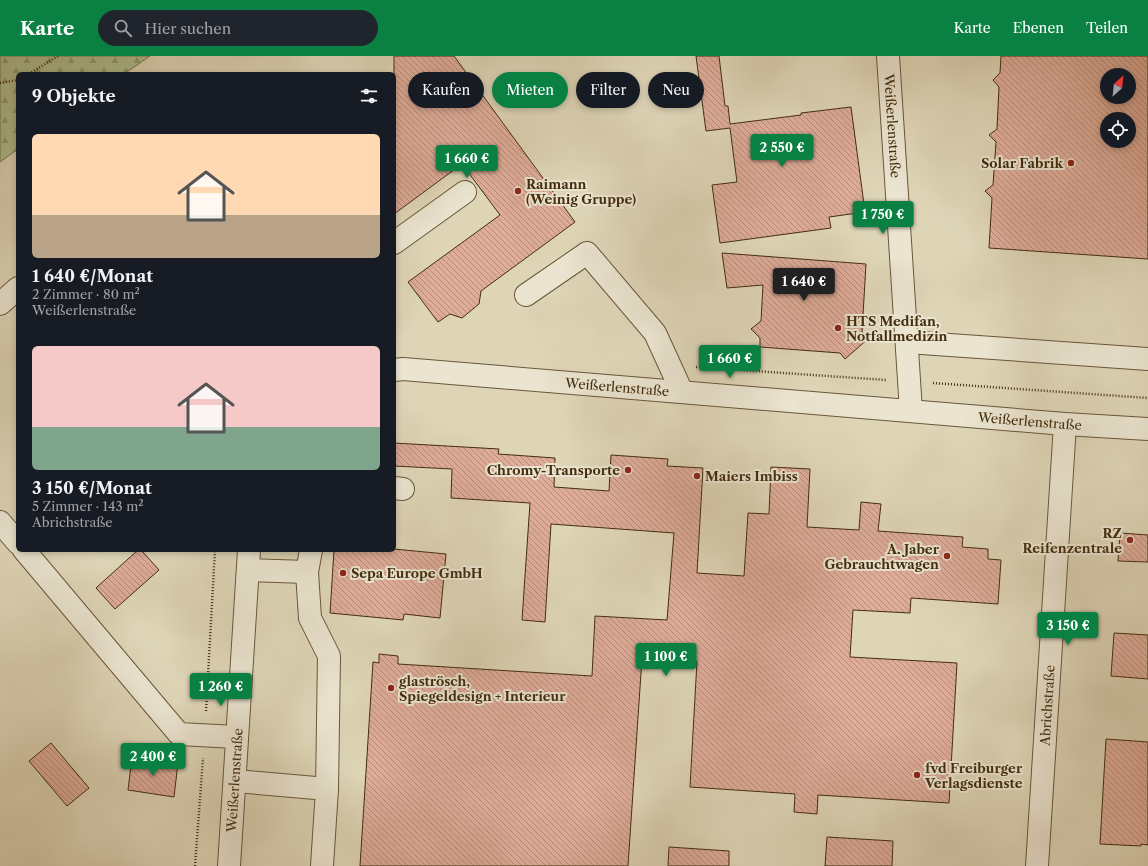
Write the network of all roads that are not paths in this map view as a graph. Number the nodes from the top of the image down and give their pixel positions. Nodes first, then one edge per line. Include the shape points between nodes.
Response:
1 (888, 56) edge
2 (465, 192) dead end
3 (396, 242) edge
4 (16, 290) edge
5 (526, 295) dead end
6 (0, 304) edge
7 (906, 342) junction
8 (1148, 359) edge
9 (396, 370) edge
10 (682, 392) junction
11 (911, 411) junction
12 (1065, 424) junction
13 (1148, 429) edge
14 (0, 522) edge
15 (16, 541) edge
16 (26, 552) edge
17 (311, 552) edge
18 (249, 560) edge
19 (307, 572) junction
20 (236, 737) junction
21 (235, 781) junction
22 (327, 788) junction
23 (229, 866) edge
24 (322, 866) edge
25 (1037, 866) edge

1 - 7 street, Weißerlenstraße
2 - 3 street
4 - 6 street
5 - 10 street via 587,253 655,332
7 - 8 street
7 - 11 street, Weißerlenstraße
9 - 10 street, Weißerlenstraße
10 - 11 street, Weißerlenstraße
11 - 12 street, Weißerlenstraße
12 - 13 street, Weißerlenstraße
12 - 25 street, Abrichstraße
14 - 15 street
16 - 20 street via 179,734
17 - 19 street
18 - 19 street
18 - 20 street, Weißerlenstraße
19 - 22 street via 310,618 329,656
20 - 21 street, Weißerlenstraße
21 - 22 street
21 - 23 street, Weißerlenstraße
22 - 24 street

